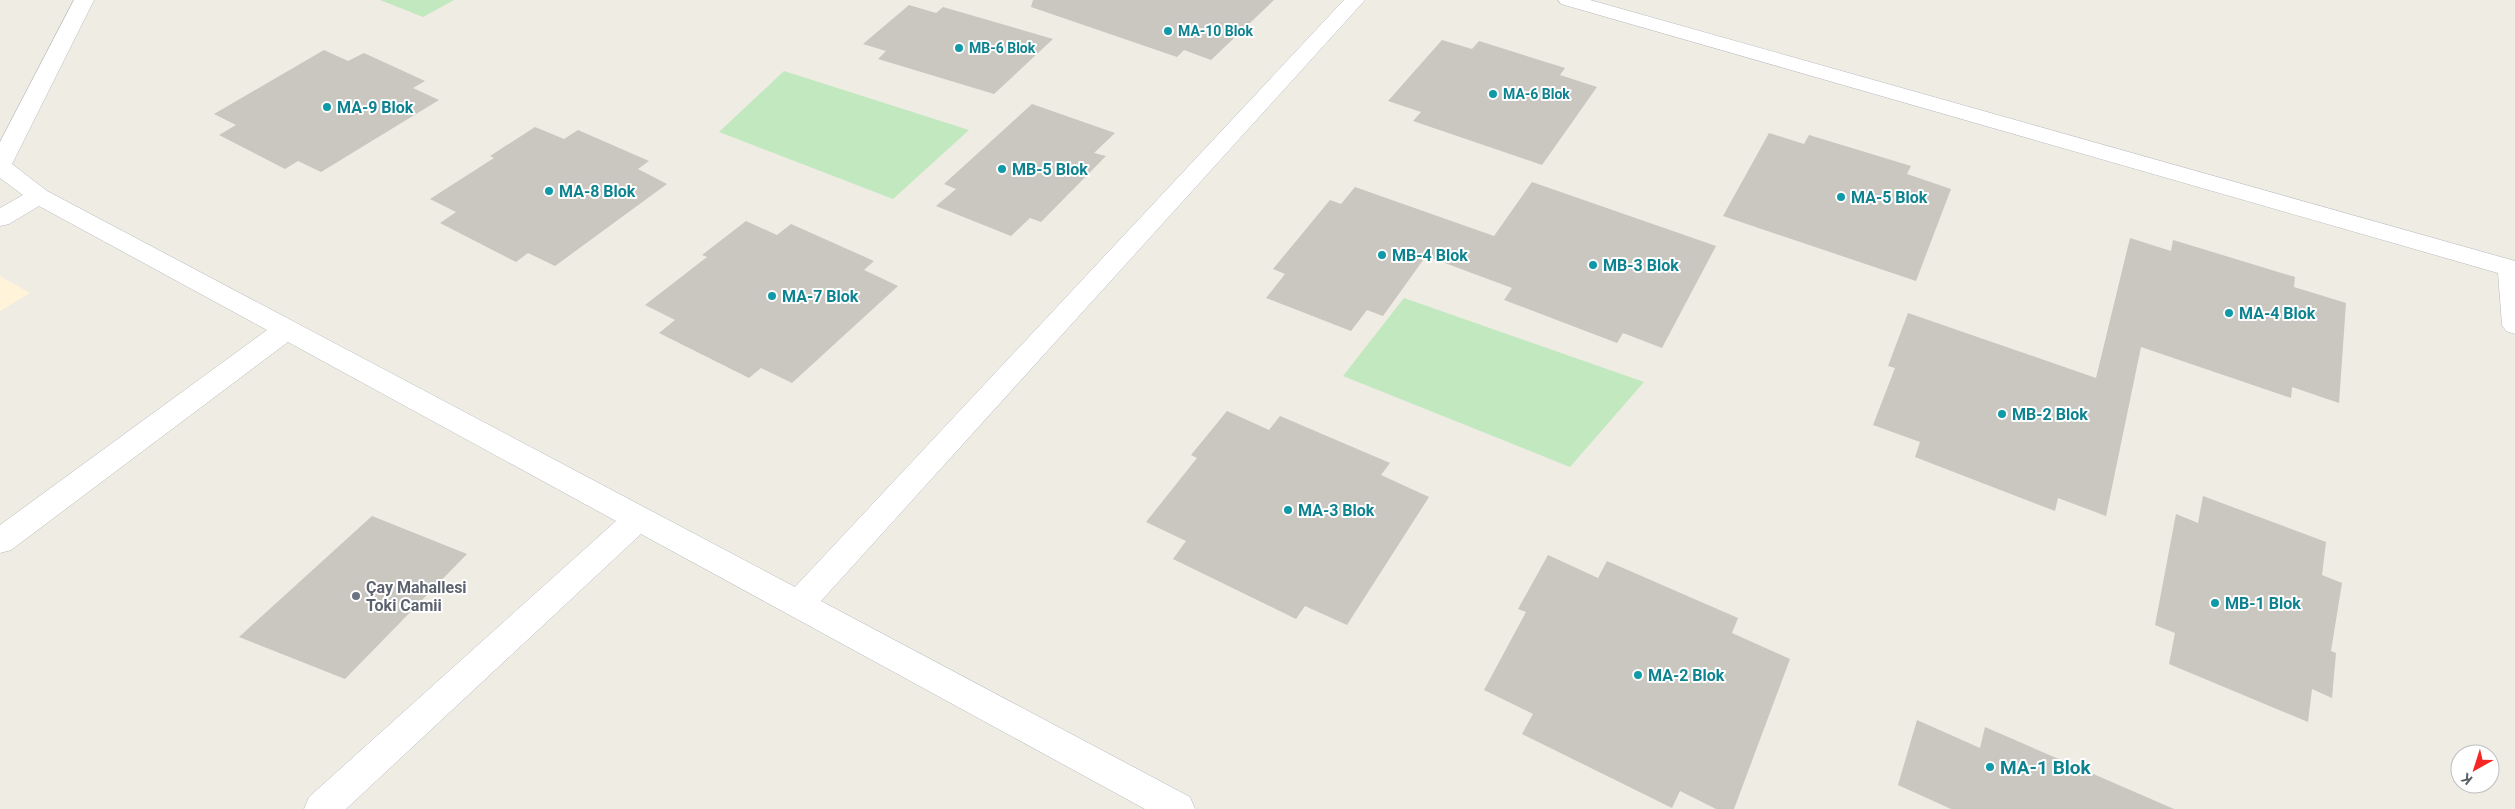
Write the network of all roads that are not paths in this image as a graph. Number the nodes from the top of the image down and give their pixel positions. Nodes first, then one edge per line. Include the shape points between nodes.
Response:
1 (84, 0) edge
2 (1355, 0) edge
3 (1568, 0) edge
4 (0, 165) edge
5 (38, 196) junction
6 (0, 218) edge
7 (2515, 325) edge
8 (287, 329) junction
9 (639, 518) junction
10 (0, 541) edge
11 (798, 605) junction
12 (321, 809) edge
13 (1178, 809) edge

1 - 4 street
2 - 11 street
3 - 7 street via 2510,268
4 - 5 street
5 - 6 street
5 - 8 street
8 - 9 street
8 - 10 street
9 - 11 street
9 - 12 street
11 - 13 street

